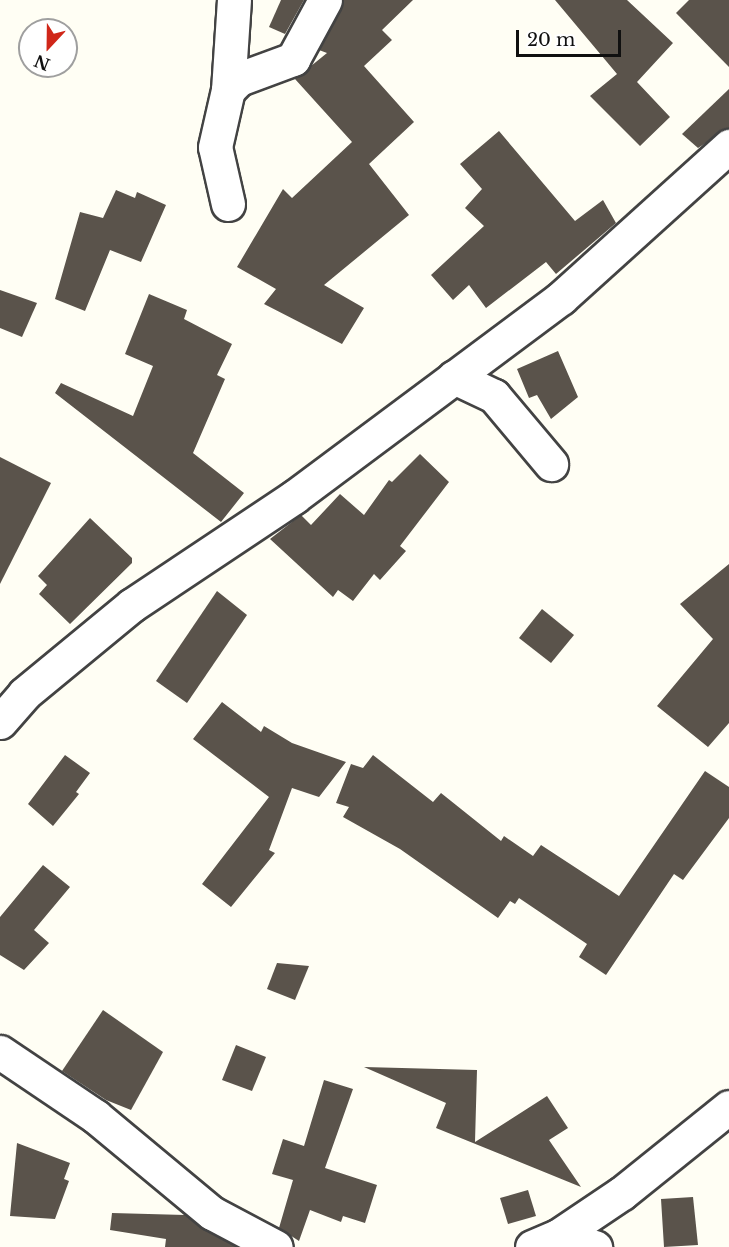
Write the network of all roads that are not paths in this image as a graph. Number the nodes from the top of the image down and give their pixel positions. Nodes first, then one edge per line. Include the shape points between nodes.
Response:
1 (234, 0) edge
2 (325, 0) edge
3 (228, 90) junction
4 (729, 146) edge
5 (228, 204) dead end
6 (454, 376) junction
7 (551, 464) dead end
8 (0, 722) edge
9 (0, 1052) edge
10 (729, 1107) edge
11 (545, 1241) edge
12 (276, 1247) edge
13 (595, 1247) edge

1 - 3 street
2 - 3 street via 293,59 239,80
3 - 5 street via 215,147
4 - 6 street via 561,298
6 - 7 street via 494,396
6 - 8 street via 294,497 132,605 24,694
9 - 12 street via 95,1116 212,1213
10 - 11 street via 631,1186
11 - 13 street

